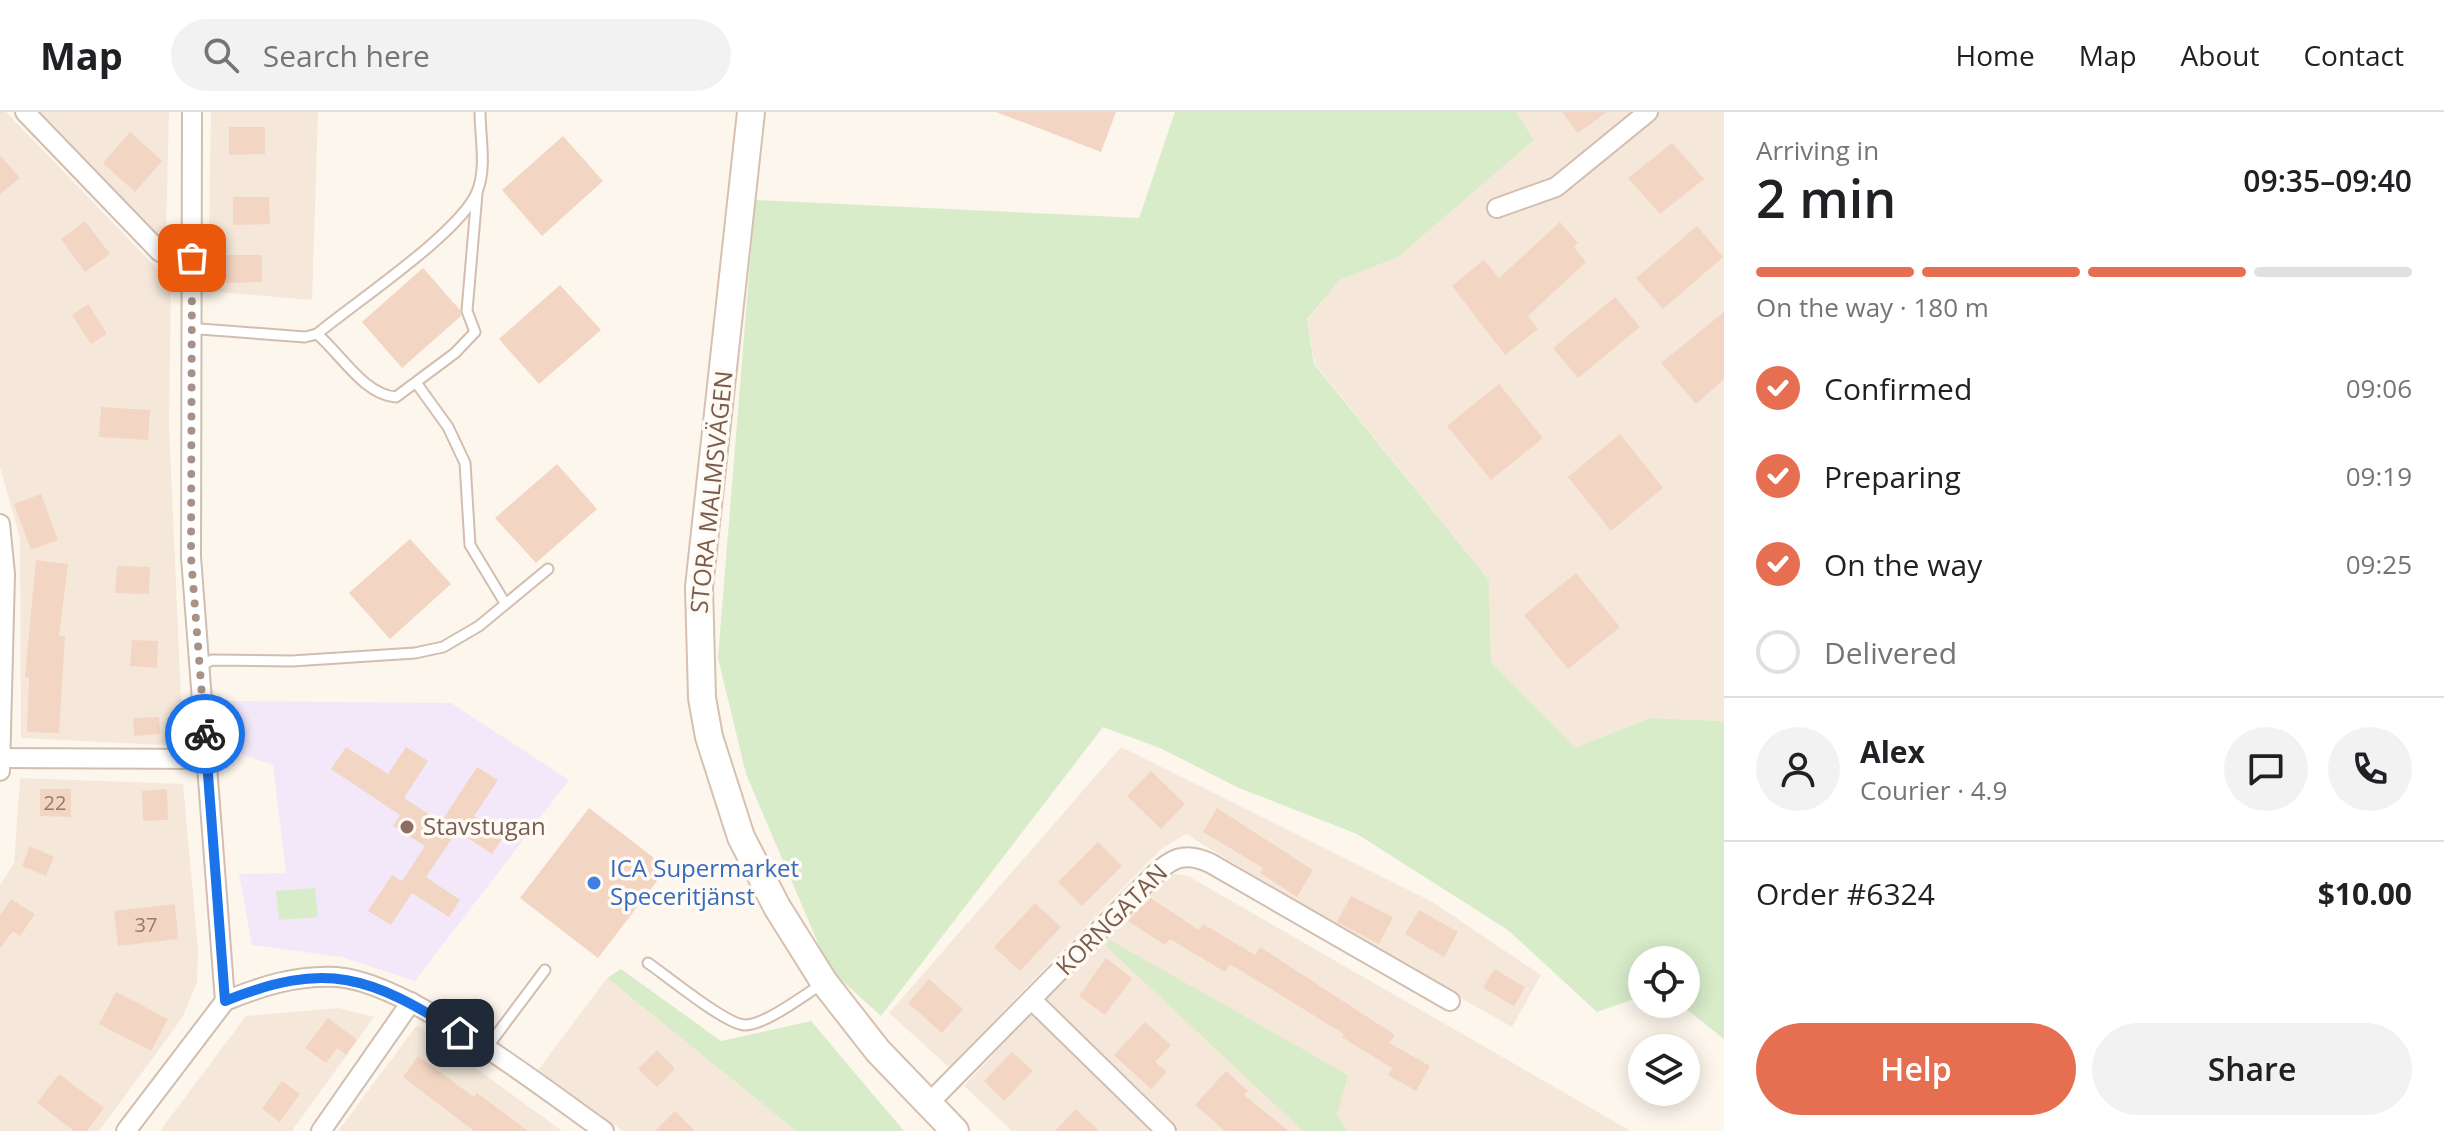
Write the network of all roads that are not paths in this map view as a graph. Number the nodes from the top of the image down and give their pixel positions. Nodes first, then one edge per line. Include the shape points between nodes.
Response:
1 (25, 112) edge
2 (192, 112) edge
3 (480, 112) edge
4 (751, 112) edge
5 (1648, 112) edge
6 (477, 193) junction
7 (1497, 208) dead end
8 (192, 258) junction
9 (317, 334) junction
10 (191, 335) junction
11 (417, 384) junction
12 (0, 524) edge
13 (548, 569) dead end
14 (505, 603) junction
15 (200, 666) junction
16 (0, 758) edge
17 (207, 759) junction
18 (0, 771) edge
19 (648, 963) dead end
20 (545, 970) dead end
21 (824, 982) junction
22 (1032, 1000) junction
23 (225, 1001) junction
24 (1450, 1001) dead end
25 (411, 1002) junction
26 (485, 1050) junction
27 (929, 1103) junction
28 (126, 1131) edge
29 (321, 1131) edge
30 (604, 1131) edge
31 (955, 1131) edge
32 (1166, 1131) edge

1 - 8 street via 160,252
2 - 8 street
3 - 6 lane via 482,167
4 - 21 street, STORA MALMSVÄGEN via 699,587 702,698 715,760 741,837
5 - 7 street via 1556,187
6 - 9 lane via 448,229
6 - 11 lane via 467,311 475,332
8 - 10 street
9 - 10 lane via 200,329
9 - 11 lane via 384,396 396,397
10 - 15 street via 191,557
11 - 14 lane via 448,427 465,463 470,545
12 - 16 street via 5,574
13 - 14 lane
14 - 15 lane via 443,647 415,653 212,660
15 - 17 street
16 - 17 street
16 - 18 street
17 - 23 street
19 - 21 lane via 744,1025
20 - 26 lane
21 - 27 street, STORA MALMSVÄGEN via 878,1051
22 - 24 street, KORNGATAN via 1168,861 1194,855
22 - 27 street, KORNGATAN
22 - 32 street
23 - 25 street via 265,984 341,977
23 - 28 street
25 - 26 street
25 - 29 street
26 - 30 street
27 - 31 street, STORA MALMSVÄGEN

